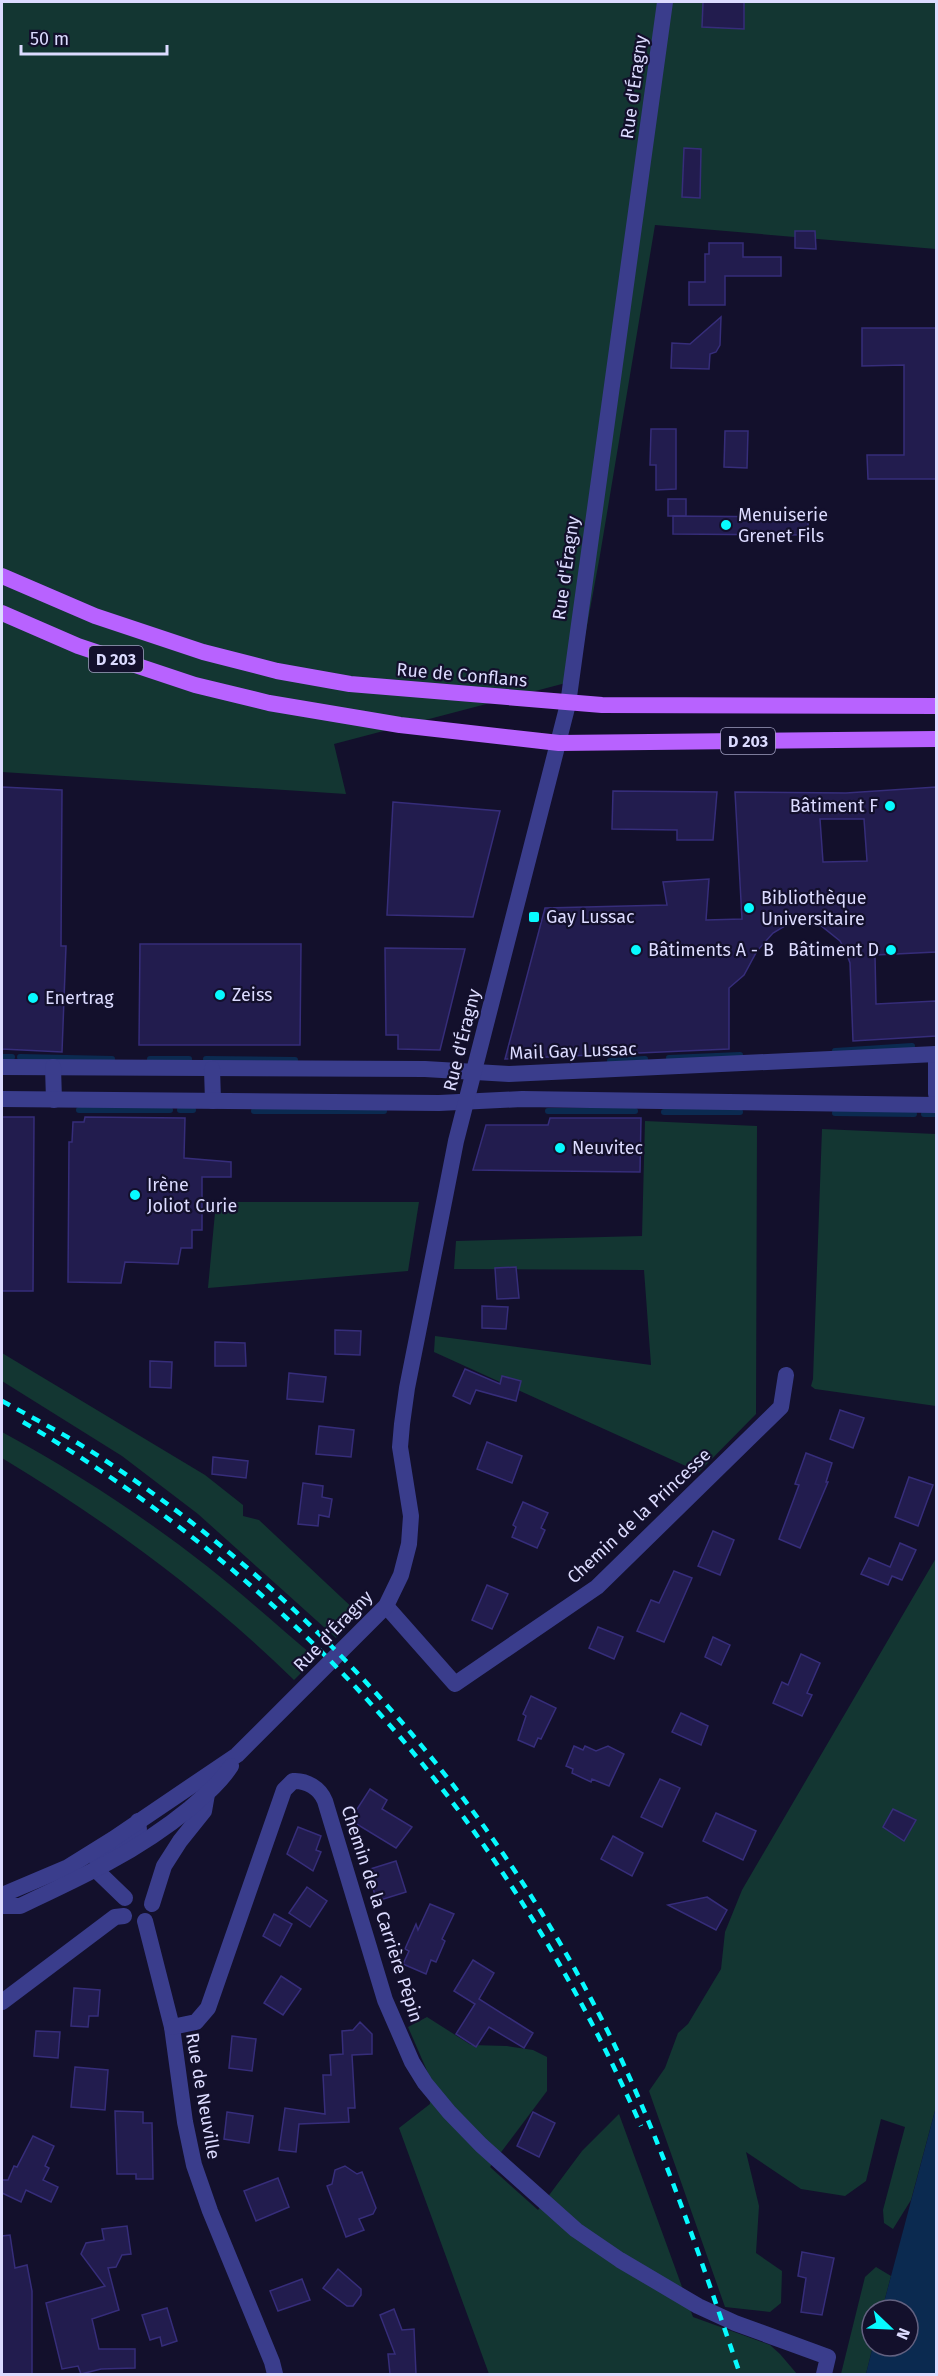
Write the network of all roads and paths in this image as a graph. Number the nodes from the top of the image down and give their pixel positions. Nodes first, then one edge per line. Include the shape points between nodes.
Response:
1 (665, 2) edge
2 (2, 576) edge
3 (2, 613) edge
4 (568, 704) junction
5 (936, 706) edge
6 (936, 739) edge
7 (559, 743) junction
8 (936, 1054) edge
9 (2, 1067) edge
10 (53, 1067) junction
11 (212, 1070) junction
12 (475, 1071) junction
13 (936, 1094) edge
14 (2, 1099) edge
15 (54, 1100) junction
16 (213, 1101) junction
17 (467, 1101) junction
18 (936, 1105) edge
19 (786, 1375) dead end
20 (386, 1606) junction
21 (237, 1755) junction
22 (207, 1794) junction
23 (138, 1821) junction
24 (96, 1870) junction
25 (2, 1894) edge
26 (125, 1898) junction
27 (152, 1904) junction
28 (2, 1906) edge
29 (124, 1916) junction
30 (145, 1921) junction
31 (2, 2002) edge
32 (172, 2026) junction
33 (275, 2374) edge
34 (824, 2374) edge

1 - 4 street, Rue d'Éragny
2 - 4 main road, Rue de Conflans / D 203 via 149,635 277,671 350,684
3 - 7 main road, D 203 via 122,661 195,685 269,703 400,725
4 - 5 main road, Rue de Conflans / D 203
4 - 7 street, Rue d'Éragny
6 - 7 main road, D 203
7 - 12 street, Rue d'Éragny
8 - 12 street, Mail Gay Lussac via 522,1074
8 - 13 street, Mail Gay Lussac
9 - 10 street, Mail Gay Lussac
10 - 11 street, Mail Gay Lussac
10 - 15 street
11 - 12 street, Mail Gay Lussac
11 - 16 street
12 - 17 street, Rue d'Éragny
14 - 15 street
15 - 16 street
16 - 17 street
17 - 18 street
17 - 20 street, Rue d'Éragny via 407,1388 400,1447 411,1531 406,1561
19 - 20 street, Chemin de la Princesse via 781,1407 597,1587 455,1684
20 - 21 street, Rue d'Éragny
21 - 22 street
21 - 23 street, Rue d'Éragny
22 - 24 street via 152,1838
22 - 27 street via 204,1811 164,1866
23 - 24 street via 139,1830 134,1836 99,1860
23 - 25 street, Rue d'Éragny via 68,1867
24 - 26 street
24 - 28 street via 20,1906
26 - 27 street via 131,1893 142,1893
26 - 29 street
27 - 30 street
29 - 30 street via 131,1922
29 - 31 street via 116,1917
30 - 32 street, Rue de Neuville
32 - 33 street, Rue de Neuville via 194,2165
32 - 34 street, Chemin de la Carrière Pépin via 196,2022 208,2008 284,1790 292,1781 309,1784 323,1796 330,1814 385,2000 412,2062 449,2112 576,2230 668,2289 735,2323 828,2357

